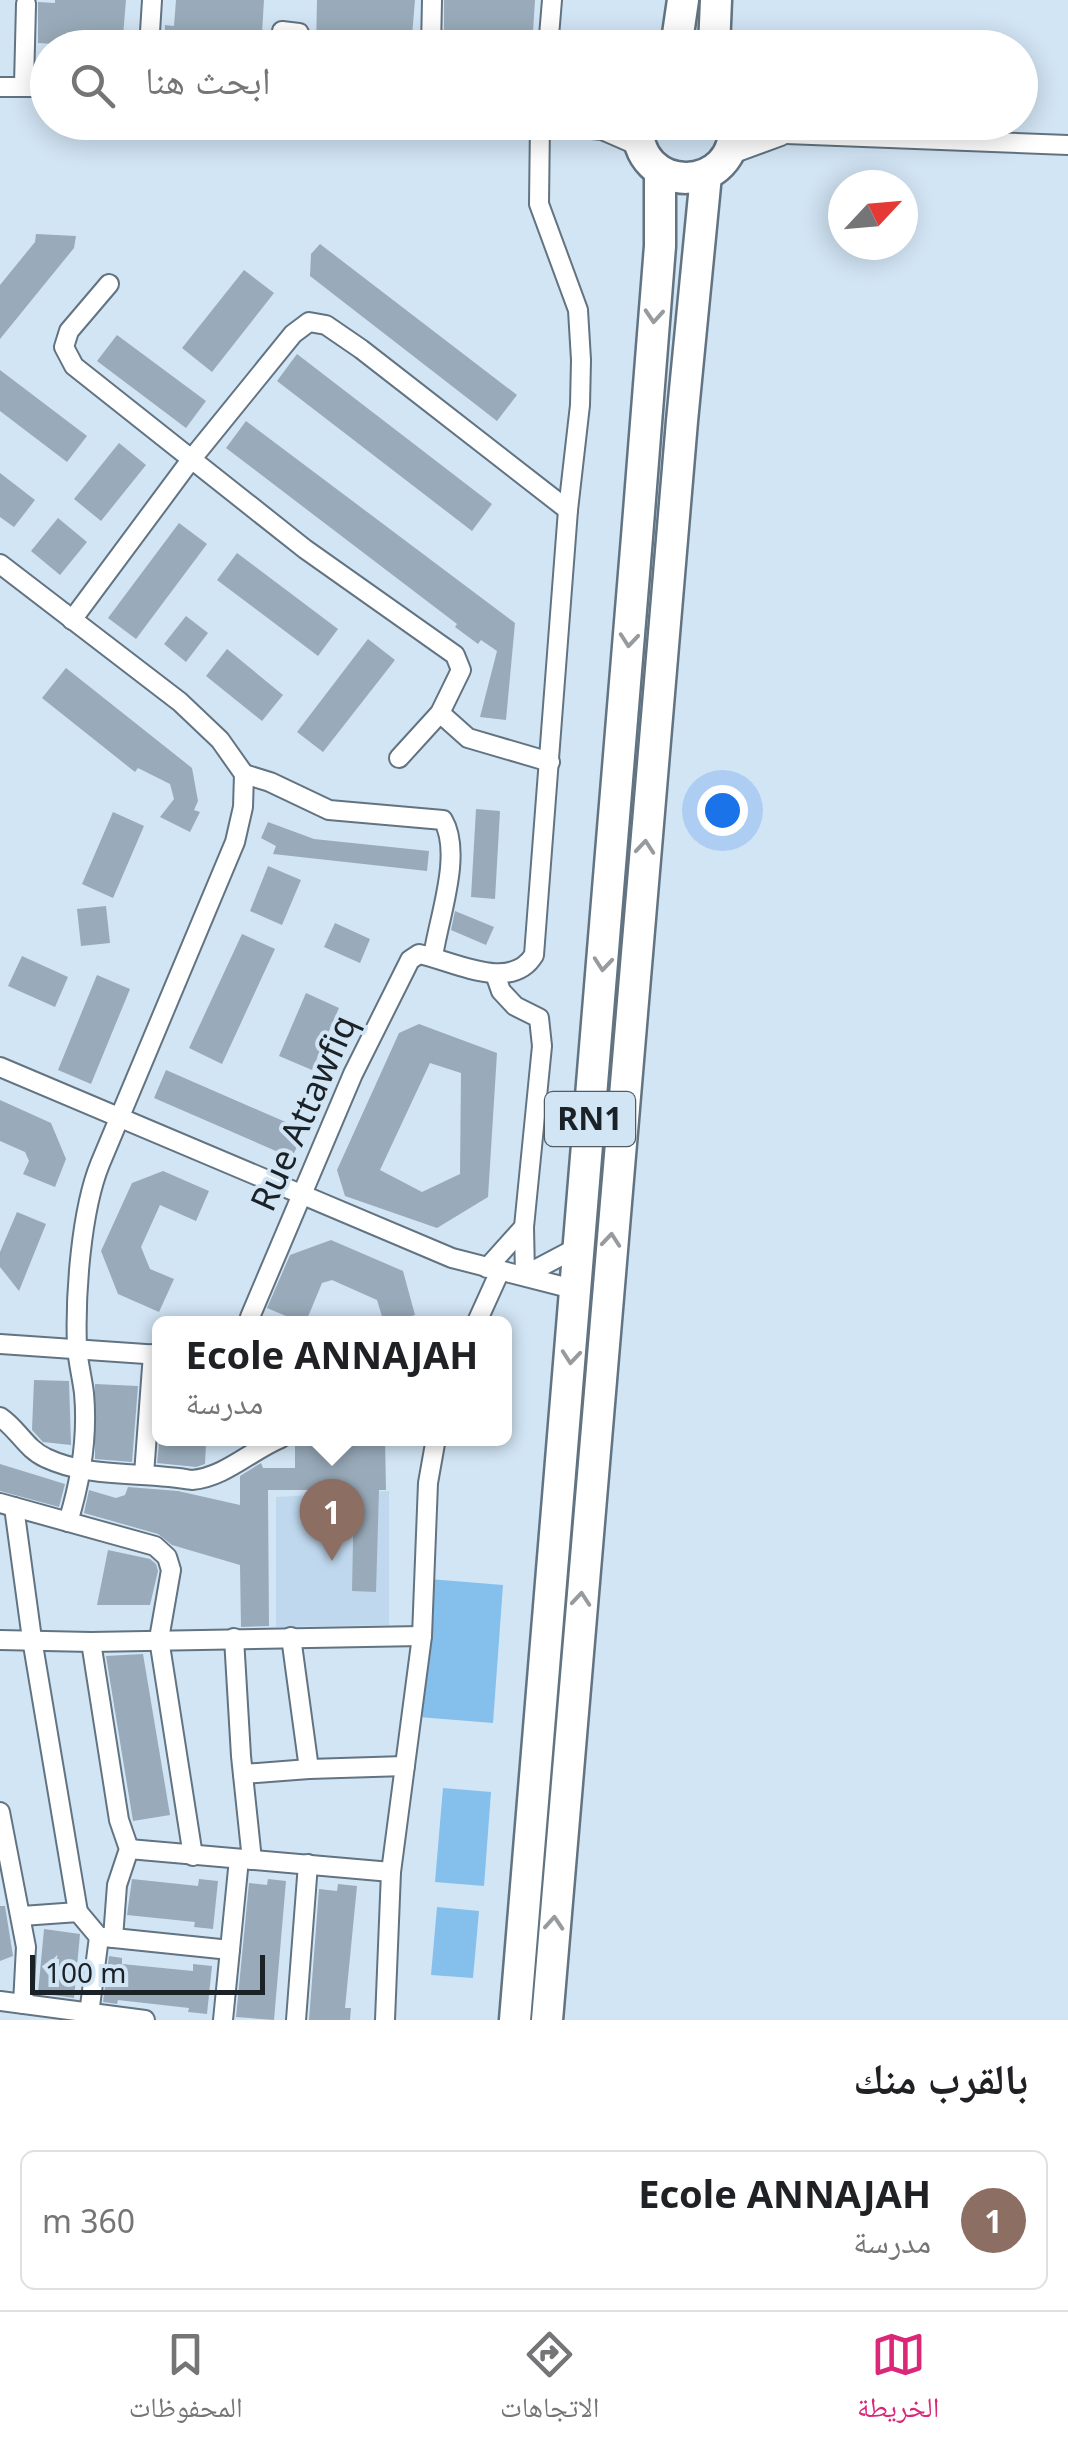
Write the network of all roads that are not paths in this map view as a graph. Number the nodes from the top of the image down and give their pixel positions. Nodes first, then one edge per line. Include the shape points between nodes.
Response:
1 (152, 0) edge
2 (432, 0) edge
3 (552, 0) edge
4 (682, 0) edge
5 (716, 0) edge
6 (26, 4) dead end
7 (150, 30) edge
8 (431, 30) edge
9 (550, 30) edge
10 (678, 30) edge
11 (715, 30) edge
12 (24, 85) junction
13 (30, 86) edge
14 (0, 87) edge
15 (536, 140) edge
16 (643, 140) edge
17 (733, 140) edge
18 (773, 140) edge
19 (940, 140) edge
20 (1068, 145) edge
21 (717, 165) junction
22 (660, 171) junction
23 (109, 284) dead end
24 (190, 461) junction
25 (568, 510) junction
26 (0, 564) edge
27 (72, 620) junction
28 (440, 713) junction
29 (399, 758) dead end
30 (550, 762) junction
31 (244, 774) junction
32 (433, 957) junction
33 (496, 974) junction
34 (0, 1067) edge
35 (120, 1116) junction
36 (303, 1194) junction
37 (524, 1227) junction
38 (580, 1246) junction
39 (494, 1269) junction
40 (525, 1274) junction
41 (576, 1290) junction
42 (250, 1316) edge
43 (479, 1316) edge
44 (0, 1344) edge
45 (77, 1348) junction
46 (152, 1355) edge
47 (152, 1395) edge
48 (0, 1417) edge
49 (263, 1446) edge
50 (435, 1446) edge
51 (81, 1470) junction
52 (144, 1474) junction
53 (7, 1505) edge
54 (68, 1522) junction
55 (422, 1636) junction
56 (291, 1637) junction
57 (234, 1638) junction
58 (32, 1639) junction
59 (0, 1640) edge
60 (159, 1640) junction
61 (91, 1642) junction
62 (405, 1766) junction
63 (309, 1769) junction
64 (243, 1774) junction
65 (0, 1812) edge
66 (129, 1849) junction
67 (192, 1856) junction
68 (246, 1860) junction
69 (308, 1864) junction
70 (391, 1872) junction
71 (78, 1912) junction
72 (22, 1916) junction
73 (106, 1937) junction
74 (230, 1950) junction
75 (0, 2000) edge
76 (23, 2004) junction
77 (81, 2015) edge
78 (145, 2020) edge
79 (224, 2020) edge
80 (296, 2020) edge
81 (385, 2020) edge
82 (515, 2020) edge
83 (547, 2020) edge

1 - 7 street
2 - 8 street
3 - 9 street
4 - 10 highway
5 - 11 highway
6 - 12 street
12 - 13 street
12 - 14 street
15 - 25 street via 539,204 579,318 580,405
16 - 22 highway
17 - 21 highway, RN1
18 - 21 street
19 - 20 street
21 - 22 highway via 682,179
83 -> 21 highway, RN1 via 675,500
22 -> 38 highway, RN1 via 660,246
23 - 24 street via 66,336 67,357
24 - 25 street via 300,326 316,322 361,349
24 - 27 street
24 - 28 street via 450,650 460,670
25 - 30 street
26 - 27 street
27 - 31 street via 203,722
28 - 29 street
28 - 30 street via 468,738
30 - 33 street via 534,955 514,973
31 - 32 street via 328,810 444,820 448,874
31 - 35 street via 235,842
32 - 33 street
32 - 36 street, Rue Attawfiq via 414,956 403,972
33 - 37 street via 515,1006 542,1023
34 - 35 street
35 - 36 street
35 - 45 street via 88,1198
36 - 39 street via 452,1258
36 - 42 street, Rue Attawfiq
37 - 39 street
37 - 40 street
38 - 40 street
38 - 41 highway, RN1
39 - 40 street
39 - 43 street
40 - 41 street
41 -> 82 highway, RN1
44 - 45 street
45 - 46 street
45 - 51 street via 85,1412
47 - 52 street
48 - 51 street via 30,1449
49 - 52 street via 210,1478
50 - 55 street
51 - 52 street
51 - 54 street
53 - 54 street
53 - 58 street
54 - 60 street via 155,1546 167,1557 171,1570
55 - 56 street
55 - 62 street
56 - 57 street
56 - 63 street
57 - 60 street
57 - 64 street
58 - 59 street
58 - 61 street
58 - 71 street
60 - 61 street
60 - 67 street
61 - 66 street
62 - 63 street
62 - 70 street
63 - 64 street
64 - 68 street
65 - 72 street
66 - 67 street
66 - 73 street
67 - 68 street
68 - 69 street
68 - 74 street
69 - 70 street
69 - 80 street
70 - 81 street
71 - 72 street
71 - 73 street
72 - 76 street
73 - 74 street
73 - 77 street
74 - 79 street
75 - 76 street
76 - 77 street
77 - 78 street

